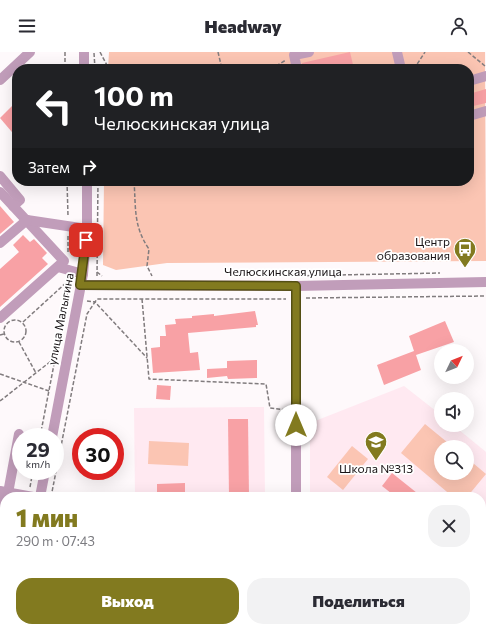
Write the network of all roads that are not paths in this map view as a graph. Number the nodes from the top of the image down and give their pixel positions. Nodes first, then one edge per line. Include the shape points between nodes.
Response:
1 (30, 52) edge
2 (84, 52) edge
3 (309, 52) edge
4 (397, 52) edge
5 (17, 64) edge
6 (84, 64) edge
7 (296, 64) edge
8 (400, 64) edge
9 (12, 69) edge
10 (486, 76) edge
11 (0, 80) edge
12 (474, 80) edge
13 (486, 111) edge
14 (474, 115) edge
15 (0, 176) edge
16 (87, 186) edge
17 (0, 192) edge
18 (13, 206) junction
19 (27, 220) junction
20 (87, 229) junction
21 (0, 243) edge
22 (58, 267) junction
23 (83, 274) junction
24 (486, 282) edge
25 (80, 285) junction
26 (296, 286) junction
27 (0, 318) edge
28 (54, 428) edge
29 (12, 461) edge
30 (43, 480) edge
31 (4, 492) edge
32 (41, 492) edge
33 (296, 492) edge

1 - 5 street
2 - 6 street
3 - 7 street via 294,55
4 - 8 street
9 - 11 street
10 - 12 street
13 - 14 street
15 - 18 street via 20,200
16 - 20 street, улица Малыгина
17 - 18 street
18 - 19 street
19 - 20 street
19 - 21 street
19 - 22 street via 64,261
20 - 23 street, улица Малыгина
22 - 23 street via 68,276
22 - 27 street
23 - 25 street, улица Малыгина
24 - 26 street, Челюскинская улица
25 - 26 street, Челюскинская улица
25 - 28 street, улица Малыгина
26 - 33 street
29 - 31 street
30 - 32 street

